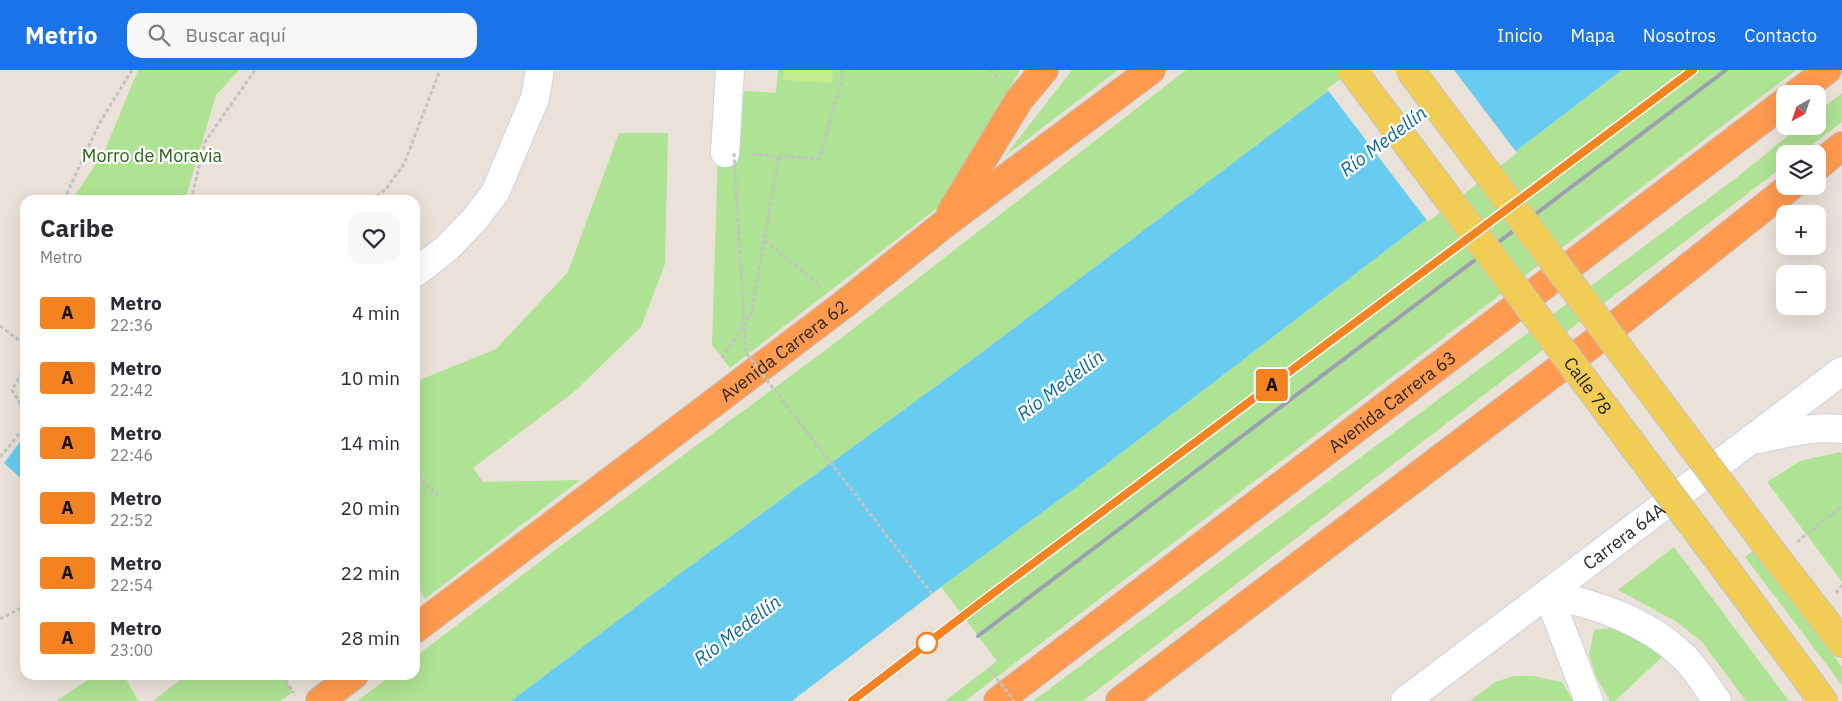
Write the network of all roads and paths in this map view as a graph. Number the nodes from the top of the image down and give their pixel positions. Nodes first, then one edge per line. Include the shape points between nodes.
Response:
1 (132, 70) edge
2 (255, 70) edge
3 (440, 70) edge
4 (540, 70) edge
5 (730, 70) edge
6 (842, 70) edge
7 (1044, 70) edge
8 (1151, 70) edge
9 (1352, 70) edge
10 (1410, 70) edge
11 (1827, 70) edge
12 (1808, 85) edge
13 (1776, 109) edge
14 (1842, 146) edge
15 (730, 153) junction
16 (779, 156) junction
17 (1826, 159) edge
18 (66, 195) edge
19 (191, 195) edge
20 (377, 195) edge
21 (1780, 195) edge
22 (943, 225) junction
23 (764, 239) junction
24 (420, 269) edge
25 (843, 304) junction
26 (0, 326) edge
27 (20, 341) edge
28 (722, 358) dead end
29 (1842, 371) edge
30 (20, 375) edge
31 (20, 404) edge
32 (1842, 430) edge
33 (20, 433) edge
34 (1750, 441) junction
35 (0, 457) edge
36 (421, 480) edge
37 (438, 496) dead end
38 (1842, 506) edge
39 (1783, 547) junction
40 (932, 594) dead end
41 (1548, 594) junction
42 (20, 609) edge
43 (0, 619) edge
44 (420, 625) edge
45 (1842, 642) edge
46 (988, 668) dead end
47 (287, 680) edge
48 (344, 680) edge
49 (308, 699) edge
50 (998, 701) edge
51 (1014, 701) edge
52 (1120, 701) edge
53 (1405, 701) edge
54 (1589, 701) edge
55 (1717, 701) edge
56 (1823, 701) edge

1 - 18 path via 99,124
2 - 19 path via 205,142
3 - 20 path via 404,164 386,189
4 - 24 street via 535,98 495,193 447,248
5 - 15 street
6 - 16 path via 820,159
7 - 22 highway via 1019,100
8 - 22 highway, Avenida Carrera 62
9 - 56 main road, Calle 78, bridge
10 - 39 main road, bridge
11 - 12 highway
13 - 50 highway, Avenida Carrera 63
14 - 17 highway
15 - 16 path
15 - 40 path, bridge via 746,353
16 - 23 path
21 - 52 highway via 1588,346
22 - 25 highway, Avenida Carrera 62
23 - 25 path
23 - 28 path via 751,315
25 - 44 highway, Avenida Carrera 62
26 - 27 path
29 - 34 street, Carrera 64A
30 - 31 path via 12,390
32 - 34 street via 1800,430
33 - 35 path
34 - 41 street, Carrera 64A
36 - 37 path
38 - 39 path
39 - 45 main road
41 - 53 street, Carrera 64A
41 - 54 street
41 - 55 street via 1623,616 1660,636 1684,656
42 - 43 path
46 - 51 path, bridge
47 - 49 path
48 - 49 highway

